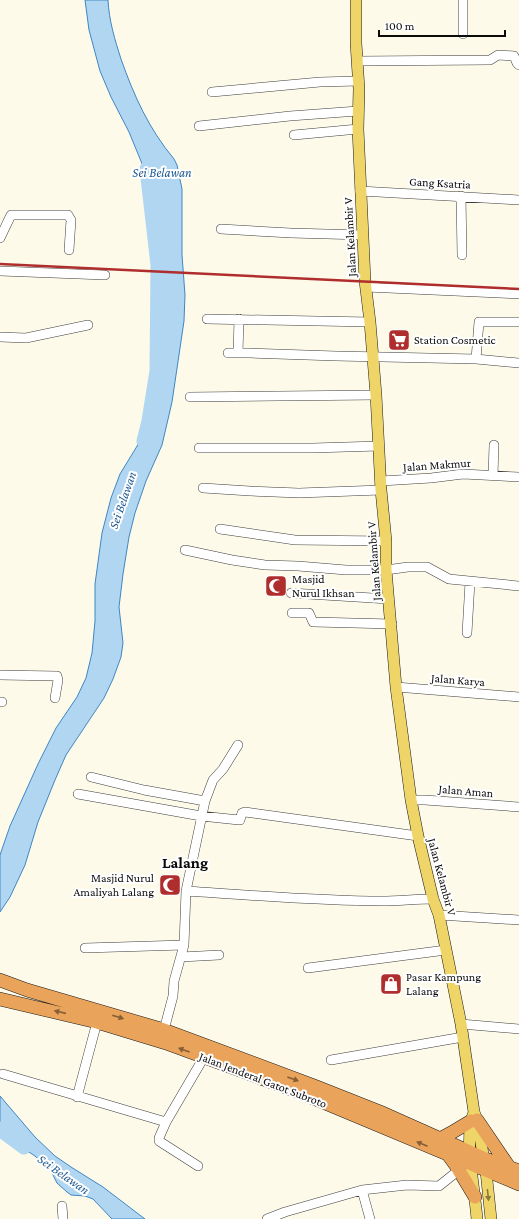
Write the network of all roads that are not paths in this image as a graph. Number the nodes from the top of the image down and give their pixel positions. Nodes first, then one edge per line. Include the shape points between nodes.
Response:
1 (356, 0) edge
2 (463, 0) edge
3 (463, 34) dead end
4 (358, 61) junction
5 (519, 65) edge
6 (358, 81) junction
7 (212, 92) dead end
8 (358, 111) junction
9 (199, 126) dead end
10 (358, 129) junction
11 (294, 135) dead end
12 (360, 191) junction
13 (461, 196) junction
14 (519, 200) edge
15 (4, 221) edge
16 (221, 229) dead end
17 (363, 235) junction
18 (0, 238) edge
19 (69, 250) dead end
20 (462, 255) dead end
21 (0, 271) edge
22 (105, 275) dead end
23 (366, 287) junction
24 (519, 294) edge
25 (207, 319) dead end
26 (239, 319) junction
27 (370, 322) junction
28 (519, 322) edge
29 (88, 325) dead end
30 (0, 337) edge
31 (228, 353) dead end
32 (238, 353) junction
33 (372, 357) junction
34 (476, 358) junction
35 (519, 363) edge
36 (376, 395) junction
37 (190, 397) dead end
38 (494, 445) dead end
39 (379, 446) junction
40 (199, 448) dead end
41 (493, 475) junction
42 (519, 477) edge
43 (381, 486) junction
44 (203, 488) dead end
45 (220, 529) dead end
46 (386, 541) junction
47 (185, 550) dead end
48 (386, 570) junction
49 (470, 582) junction
50 (519, 586) edge
51 (291, 593) dead end
52 (389, 599) junction
53 (292, 613) dead end
54 (392, 624) junction
55 (467, 633) dead end
56 (0, 675) edge
57 (396, 687) junction
58 (519, 697) edge
59 (55, 698) dead end
60 (238, 745) dead end
61 (91, 777) dead end
62 (78, 794) dead end
63 (411, 800) junction
64 (205, 802) junction
65 (519, 807) edge
66 (201, 816) junction
67 (418, 836) junction
68 (186, 891) junction
69 (434, 898) junction
70 (439, 915) junction
71 (519, 920) edge
72 (184, 945) junction
73 (85, 948) dead end
74 (446, 950) junction
75 (218, 955) dead end
76 (181, 957) junction
77 (308, 968) dead end
78 (0, 984) edge
79 (0, 999) edge
80 (97, 1022) junction
81 (461, 1024) junction
82 (519, 1029) edge
83 (164, 1030) junction
84 (463, 1037) junction
85 (204, 1057) junction
86 (331, 1060) dead end
87 (3, 1074) dead end
88 (77, 1097) junction
89 (474, 1118) junction
90 (166, 1122) junction
91 (440, 1139) junction
92 (483, 1158) junction
93 (467, 1162) junction
94 (198, 1166) dead end
95 (514, 1169) edge
96 (486, 1171) junction
97 (519, 1184) edge
98 (362, 1190) junction
99 (475, 1197) joint
100 (62, 1206) dead end
101 (63, 1219) edge
102 (267, 1219) edge
103 (370, 1219) edge
104 (477, 1219) edge
105 (491, 1219) edge

1 - 4 main road, Jalan Kelambir V
2 - 3 street
4 - 5 street via 490,60 500,55 514,56
4 - 6 main road, Jalan Kelambir V
6 - 7 street
6 - 8 main road, Jalan Kelambir V
8 - 9 street
8 - 10 main road, Jalan Kelambir V
10 - 11 street
10 - 12 main road, Jalan Kelambir V
12 - 13 street, Gang Ksatria
12 - 17 main road, Jalan Kelambir V
13 - 14 street, Gang Ksatria
13 - 20 street
15 - 18 street
15 - 19 street via 11,215 68,215 71,220
16 - 17 street
17 - 23 main road, Jalan Kelambir V
21 - 22 street
23 - 24 street
23 - 27 main road, Jalan Kelambir V
25 - 26 street
26 - 27 street
26 - 32 street
27 - 33 main road, Jalan Kelambir V
28 - 34 street via 479,322
29 - 30 street via 26,338
31 - 32 street
32 - 33 street
33 - 34 street
33 - 36 main road, Jalan Kelambir V
34 - 35 street
36 - 37 street
36 - 39 main road, Jalan Kelambir V
38 - 41 street
39 - 40 street
39 - 43 main road, Jalan Kelambir V
41 - 42 street, Jalan Makmur
41 - 43 street, Jalan Makmur via 462,474
43 - 44 street, Jalan Makmur via 299,493
43 - 46 main road, Jalan Kelambir V
45 - 46 street via 295,540
46 - 48 main road, Jalan Kelambir V
47 - 48 street via 265,565
48 - 49 street via 428,567 446,578
48 - 52 main road, Jalan Kelambir V
49 - 50 street
49 - 55 street
51 - 52 street
52 - 54 main road, Jalan Kelambir V
53 - 54 street via 309,614 313,622
54 - 57 main road, Jalan Kelambir V
56 - 59 street via 57,676
57 - 58 street, Jalan Karya
57 - 63 main road, Jalan Kelambir V
60 - 64 street via 213,780
61 - 64 street
62 - 66 street
63 - 65 street, Jalan Aman
63 - 67 main road, Jalan Kelambir V
64 - 66 street
66 - 67 street via 240,820 242,813 245,812
66 - 68 street
67 - 69 main road, Jalan Kelambir V
68 - 69 street via 382,901
68 - 72 street
69 - 70 main road, Jalan Kelambir V
70 - 71 street
70 - 74 main road, Jalan Kelambir V
72 - 73 street
72 - 76 street
74 - 77 street
74 - 81 main road, Jalan Kelambir V
75 - 76 street
76 - 83 street
78 -> 83 highway, Jalan Jenderal Gatot Subroto
80 -> 79 highway, Jalan Jenderal Gatot Subroto
85 -> 80 highway, Jalan Jenderal Gatot Subroto
80 - 88 street
81 - 82 street
81 - 84 main road, Jalan Kelambir V
83 -> 91 highway, Jalan Jenderal Gatot Subroto via 317,1087
84 - 86 street
84 - 89 main road, Jalan Kelambir V
85 - 90 street
93 -> 85 highway, Jalan Jenderal Gatot Subroto via 299,1092
87 - 88 street
88 - 90 street
89 - 91 highway
89 - 92 main road, Jalan Kelambir V
89 - 93 main road, Jalan Kelambir V
89 - 95 highway
90 - 94 street via 159,1141
91 - 93 highway, Jalan Jenderal Gatot Subroto
92 - 93 highway, Jalan Jenderal Gatot Subroto
92 - 95 highway, Jalan Jenderal Gatot Subroto
92 - 96 main road, Jalan Kelambir V
93 - 96 highway, Jalan Jenderal Gatot Subroto
93 - 98 street via 440,1186 407,1185
93 - 99 highway
96 - 97 highway, Jalan Jenderal Gatot Subroto
96 -> 105 main road, Jalan Kelambir V
98 - 102 street
98 - 103 street
99 - 104 main road
100 - 101 street

